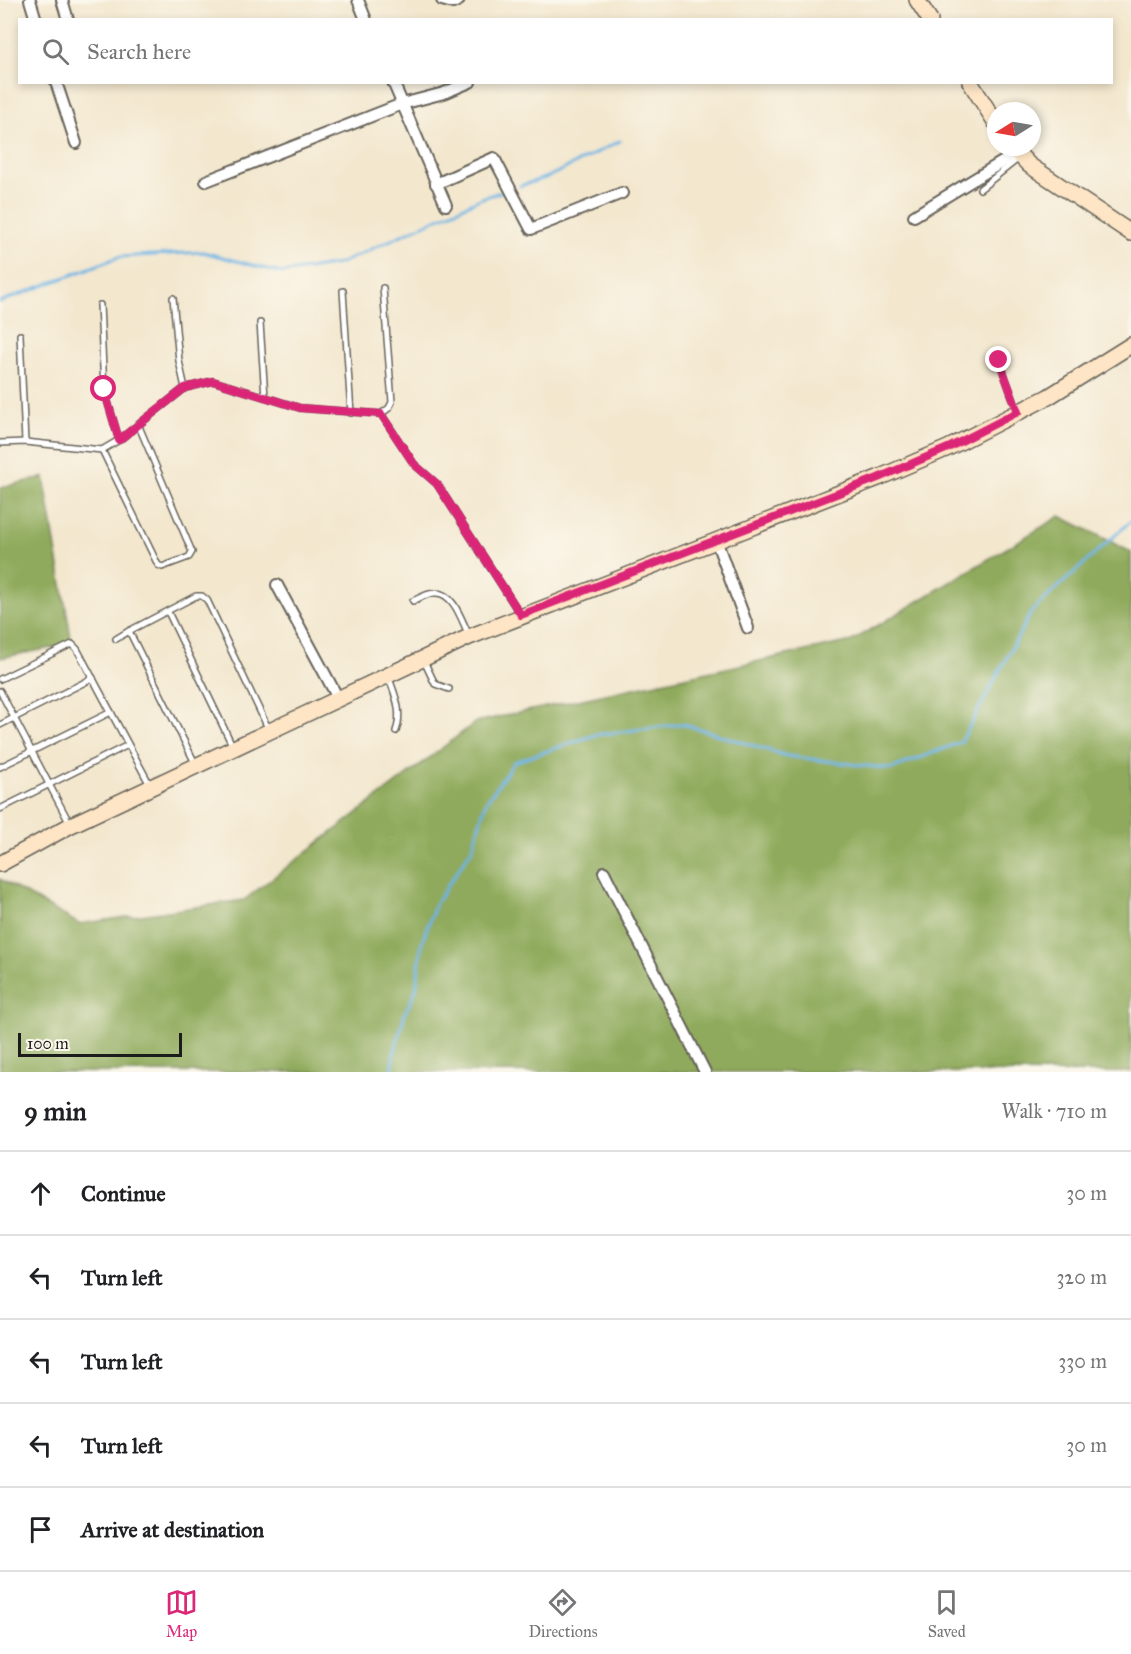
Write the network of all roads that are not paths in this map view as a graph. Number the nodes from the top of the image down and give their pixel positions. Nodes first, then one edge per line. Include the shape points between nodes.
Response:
1 (30, 0) edge
2 (62, 0) edge
3 (358, 0) edge
4 (442, 0) edge
5 (459, 0) edge
6 (917, 0) edge
7 (35, 18) edge
8 (67, 18) edge
9 (365, 18) edge
10 (929, 18) edge
11 (57, 84) edge
12 (394, 84) edge
13 (465, 84) edge
14 (971, 84) edge
15 (402, 104) junction
16 (987, 109) edge
17 (76, 143) dead end
18 (1010, 156) edge
19 (1012, 156) edge
20 (1020, 156) edge
21 (206, 181) dead end
22 (436, 184) junction
23 (980, 189) dead end
24 (622, 193) dead end
25 (446, 205) dead end
26 (914, 216) dead end
27 (1131, 233) edge
28 (383, 288) dead end
29 (343, 291) dead end
30 (172, 298) dead end
31 (100, 305) dead end
32 (260, 323) dead end
33 (20, 335) dead end
34 (1131, 345) edge
35 (999, 360) dead end
36 (185, 388) junction
37 (265, 397) junction
38 (1018, 412) junction
39 (351, 413) junction
40 (381, 414) junction
41 (138, 424) junction
42 (119, 440) junction
43 (25, 442) junction
44 (0, 443) edge
45 (102, 450) junction
46 (716, 540) junction
47 (277, 585) dead end
48 (413, 601) dead end
49 (168, 612) junction
50 (521, 615) junction
51 (747, 628) dead end
52 (129, 631) junction
53 (469, 637) junction
54 (116, 639) dead end
55 (423, 659) junction
56 (388, 676) junction
57 (93, 678) junction
58 (0, 679) edge
59 (449, 689) dead end
60 (0, 691) edge
61 (339, 700) junction
62 (111, 712) junction
63 (14, 718) junction
64 (0, 725) edge
65 (270, 731) junction
66 (396, 731) dead end
67 (128, 745) junction
68 (234, 748) junction
69 (32, 752) junction
70 (0, 767) edge
71 (197, 767) junction
72 (49, 786) junction
73 (152, 788) junction
74 (0, 809) edge
75 (71, 825) junction
76 (0, 864) edge
77 (604, 872) dead end
78 (705, 1072) edge

1 - 7 street
2 - 8 street
3 - 9 street
4 - 5 street
6 - 10 street
11 - 17 street
12 - 15 street
13 - 15 street
14 - 16 street
15 - 21 street
15 - 22 street
18 - 26 street
19 - 23 lane
20 - 27 street
22 - 24 street via 494,158 531,229
22 - 25 street
28 - 40 lane via 392,402
29 - 39 lane
30 - 36 lane
31 - 42 lane via 104,389
32 - 37 lane
33 - 43 lane
34 - 38 street
35 - 38 lane
36 - 37 lane via 213,381
36 - 41 lane
37 - 39 lane via 300,408
38 - 46 street via 878,478
39 - 40 lane
40 - 50 lane via 414,464 437,484
41 - 42 lane
41 - 45 lane via 192,552 189,557 158,565
42 - 45 lane
43 - 44 lane
43 - 45 lane
46 - 50 street
46 - 51 street
47 - 61 street
48 - 53 lane via 434,592 443,594 451,600
49 - 52 lane
49 - 65 lane via 196,596 207,600
49 - 68 lane
50 - 53 street
52 - 54 lane
52 - 71 lane
53 - 55 street
55 - 56 street
55 - 59 lane via 435,684
56 - 61 street
56 - 66 lane via 400,714
57 - 58 lane via 72,644
57 - 62 lane
57 - 63 lane
60 - 63 lane
61 - 65 street
62 - 67 lane
62 - 69 lane
63 - 64 lane
63 - 69 lane
65 - 68 street
67 - 72 lane
67 - 73 lane
68 - 71 street
69 - 70 lane
69 - 72 lane
71 - 73 street
72 - 74 lane
72 - 75 lane
73 - 75 street
75 - 76 street
77 - 78 street

